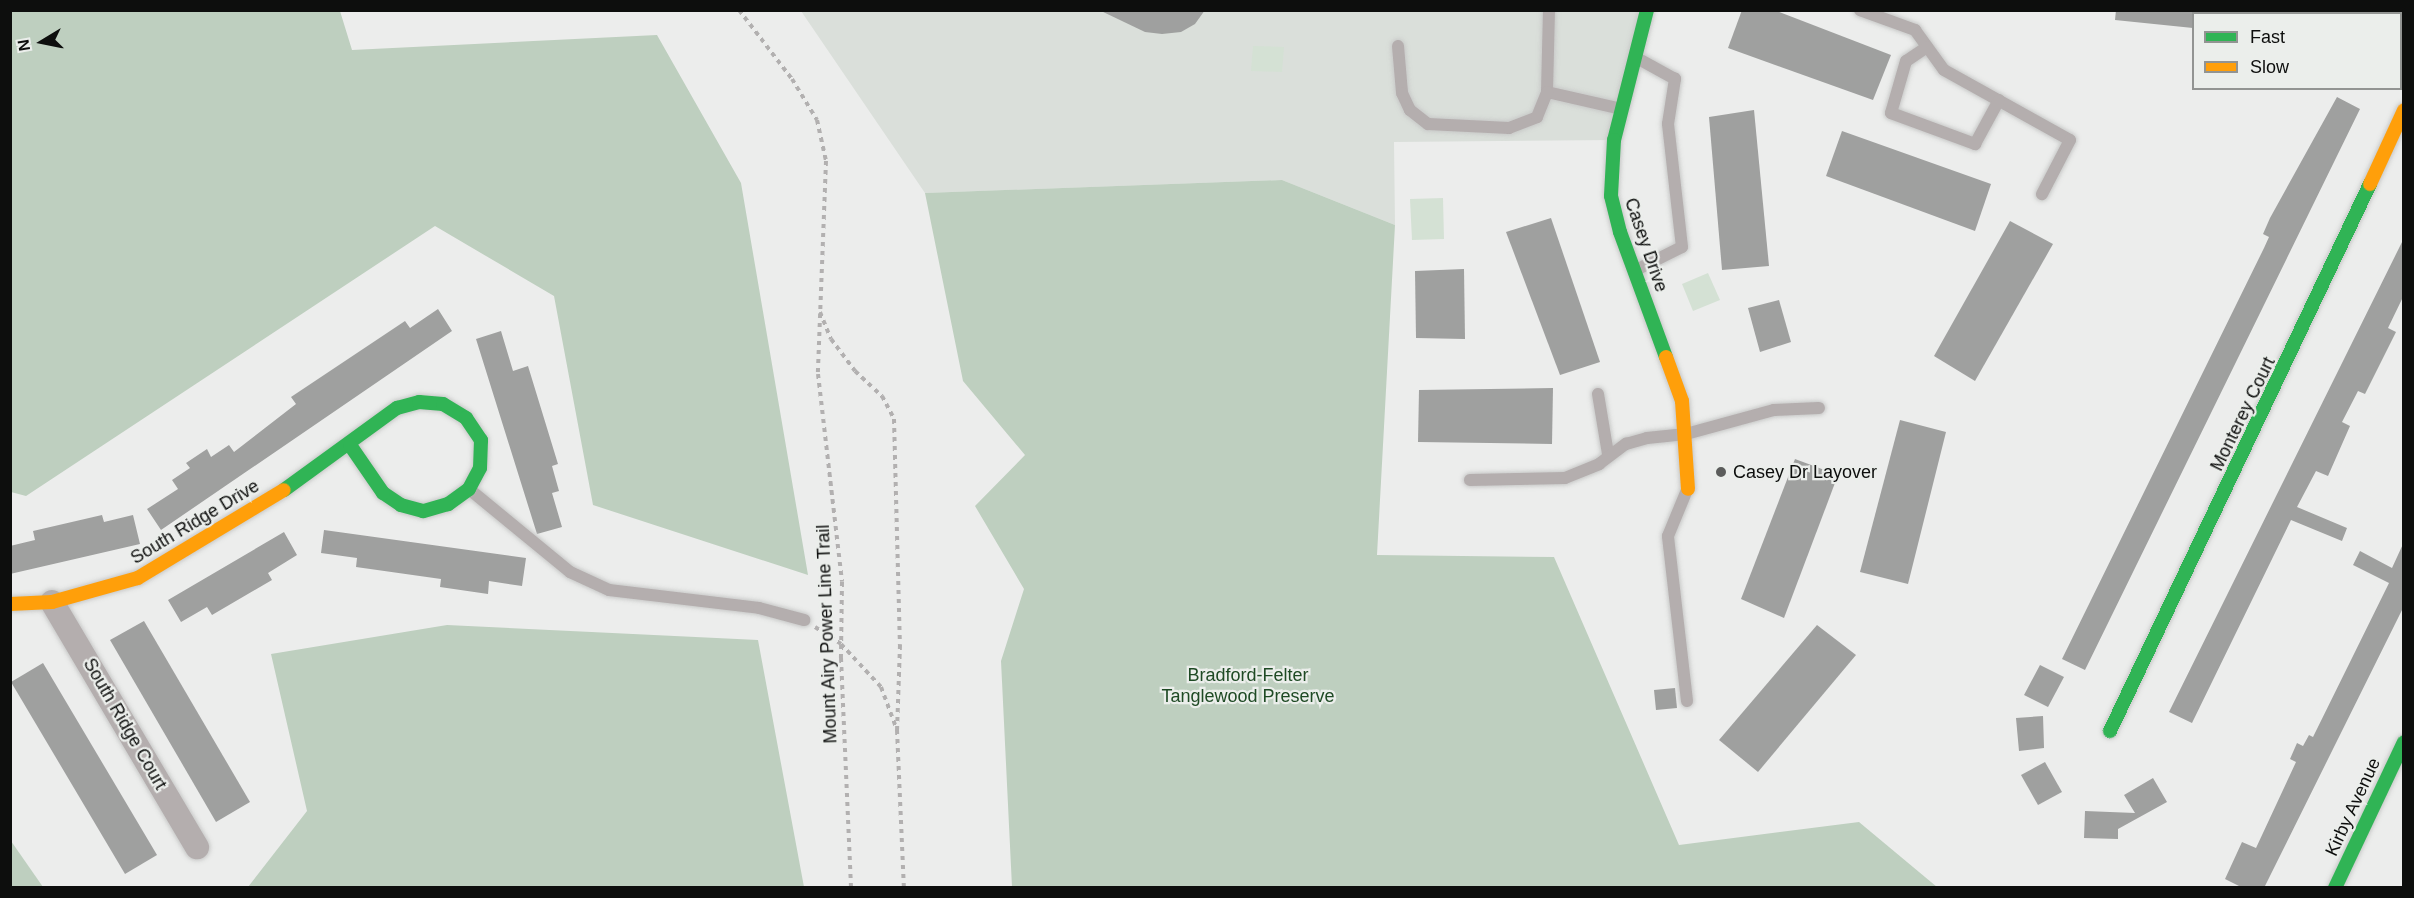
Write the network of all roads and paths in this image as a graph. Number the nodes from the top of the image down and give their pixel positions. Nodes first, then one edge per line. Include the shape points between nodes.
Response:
1 (739, 10) edge
2 (1549, 10) edge
3 (1647, 10) edge
4 (1860, 10) edge
5 (1398, 46) dead end
6 (1927, 46) junction
7 (1635, 57) junction
8 (1547, 92) junction
9 (1999, 100) junction
10 (1622, 109) junction
11 (2403, 110) edge
12 (2042, 194) dead end
13 (1635, 270) junction
14 (818, 309) junction
15 (1598, 394) dead end
16 (1819, 408) dead end
17 (1686, 434) junction
18 (350, 445) junction
19 (1608, 454) junction
20 (1470, 480) dead end
21 (469, 489) junction
22 (1688, 489) joint
23 (52, 602) junction
24 (10, 604) edge
25 (804, 620) joint
26 (841, 644) junction
27 (1687, 701) dead end
28 (897, 730) junction
29 (2110, 730) dead end
30 (2403, 742) edge
31 (197, 847) dead end
32 (850, 888) edge
33 (904, 888) edge
34 (2335, 888) edge

1 - 14 path, Mount Airy Power Line Trail via 792,79 817,120 826,161
2 - 8 lane
3 - 7 street, Casey Drive
4 - 6 lane via 1915,30
5 - 8 lane via 1402,93 1410,110 1428,124 1509,128 1538,117
6 - 9 lane via 1944,70
6 - 9 lane via 1906,61 1891,113 1975,144
7 - 10 street, Casey Drive
7 - 13 lane via 1675,79 1668,124 1682,247
8 - 10 lane
9 - 12 lane via 2070,140
10 - 13 street, Casey Drive via 1610,168 1611,196
11 - 29 street, Monterey Court via 2275,390
13 - 17 street, Casey Drive via 1675,375
14 - 26 path, Mount Airy Power Line Trail via 818,374 842,582
14 - 28 path, Mount Airy Power Line Trail via 831,339 855,371 882,396 894,419 900,645
15 - 19 lane
16 - 17 lane via 1742,416
17 - 19 lane via 1647,438
17 - 22 street, Casey Drive
18 - 21 street via 383,493 401,505 423,511 448,504
18 - 21 street, South Ridge Drive via 397,408 419,402 443,404 466,418 481,440 480,468
18 - 23 street, South Ridge Drive via 175,559 138,578
19 - 20 lane via 1599,464 1565,478
21 - 25 lane via 570,572 609,590 759,608
22 - 27 lane via 1668,536
23 - 24 street, South Ridge Drive
23 - 31 street, South Ridge Court
25 - 26 path
26 - 28 path via 881,687
26 - 32 path, Mount Airy Power Line Trail
28 - 33 path
30 - 34 street, Kirby Avenue

